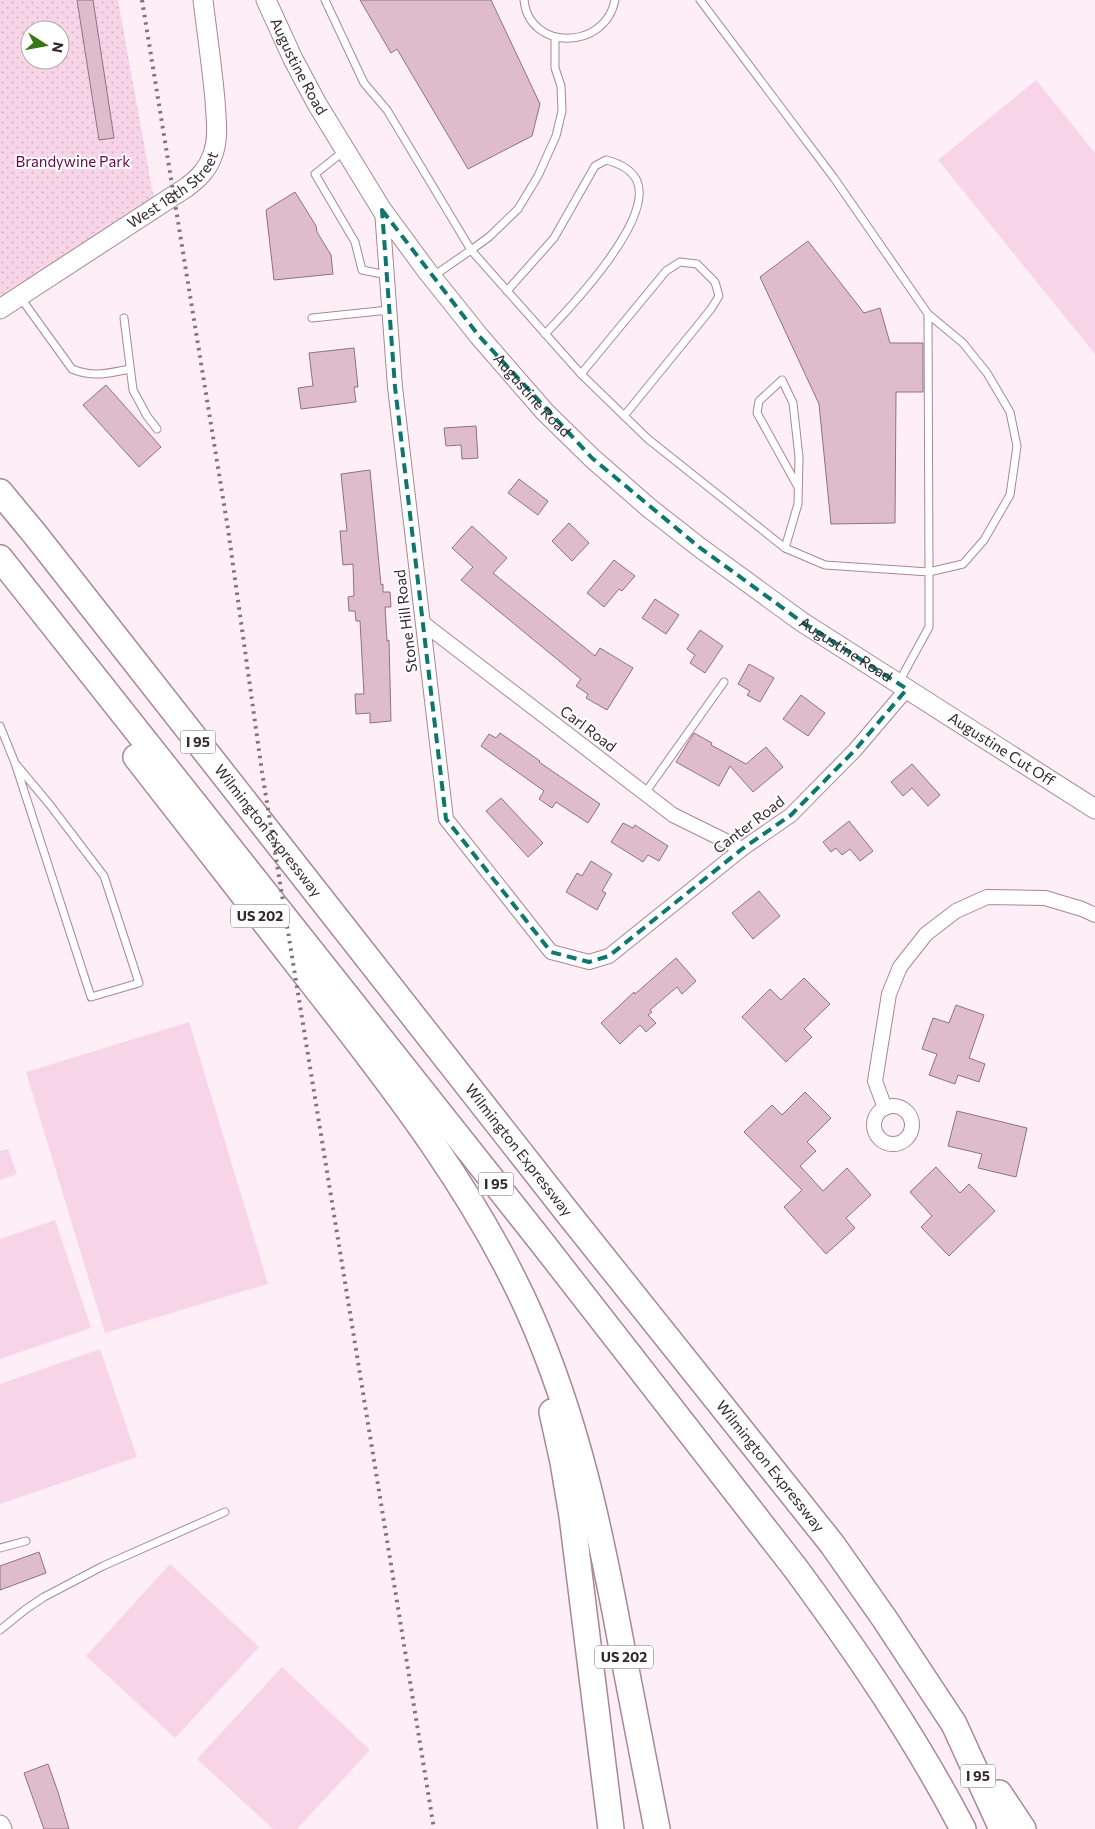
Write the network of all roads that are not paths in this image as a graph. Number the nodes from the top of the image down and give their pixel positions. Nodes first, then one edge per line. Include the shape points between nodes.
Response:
1 (202, 0) edge
2 (266, 0) edge
3 (325, 0) edge
4 (329, 0) edge
5 (524, 0) edge
6 (615, 0) edge
7 (700, 0) edge
8 (328, 9) junction
9 (554, 37) junction
10 (344, 151) junction
11 (382, 210) junction
12 (471, 250) junction
13 (387, 275) junction
14 (432, 278) junction
15 (507, 291) junction
16 (20, 297) junction
17 (0, 309) edge
18 (389, 310) junction
19 (928, 314) junction
20 (124, 318) dead end
21 (312, 318) dead end
22 (545, 334) junction
23 (130, 369) junction
24 (581, 374) junction
25 (624, 416) junction
26 (157, 429) dead end
27 (798, 487) junction
28 (0, 492) edge
29 (785, 548) junction
30 (0, 558) edge
31 (930, 572) junction
32 (0, 584) edge
33 (423, 623) junction
34 (724, 682) dead end
35 (903, 686) junction
36 (0, 726) edge
37 (15, 762) junction
38 (645, 794) junction
39 (1095, 809) edge
40 (742, 849) junction
41 (1095, 915) edge
42 (589, 962) joint
43 (886, 1108) dead end
44 (503, 1259) junction
45 (224, 1512) dead end
46 (26, 1541) dead end
47 (0, 1548) edge
48 (0, 1630) edge
49 (954, 1724) junction
50 (0, 1824) edge
51 (2, 1829) edge
52 (611, 1829) edge
53 (657, 1829) edge
54 (963, 1829) edge
55 (1002, 1829) edge
56 (1023, 1829) edge

1 - 16 street, West 18th Street via 217,126 217,141 208,166 187,187
2 - 10 street, Augustine Road via 293,59
3 - 8 lane
4 - 8 lane
5 - 9 lane via 531,18
6 - 9 lane via 609,17 599,29 585,37
7 - 19 lane via 834,178
8 - 12 lane via 364,83 387,110
9 - 12 lane via 562,111 556,136 538,176 518,209
10 - 11 street, Augustine Road
10 - 13 lane via 315,174 355,242 362,270
11 - 13 street, Stone Hill Road
11 - 14 street, Augustine Road
12 - 14 lane
12 - 15 lane
13 - 18 street, Stone Hill Road
14 - 35 street, Augustine Road via 545,412 648,507 802,622
15 - 22 lane
15 - 22 lane via 554,238 595,166 606,160 622,164 637,180 639,195 635,214 611,256 579,298
16 - 17 street, West 18th Street
16 - 23 lane via 72,368 92,375
18 - 21 lane
18 - 33 street, Stone Hill Road
19 - 31 lane
19 - 31 lane via 963,343 987,373 1010,412 1017,446 1010,495 984,540 963,564
20 - 23 lane
22 - 24 lane
23 - 26 lane via 133,390 146,416
24 - 25 lane
24 - 25 lane via 666,271 680,262 697,264 715,282 719,296
25 - 29 lane via 648,439
27 - 27 lane via 794,403 782,380 759,401 757,413
27 - 29 lane via 798,504
28 - 49 highway, Wilmington Expressway / I 95 via 832,1544
29 - 31 lane via 825,565
30 - 54 highway, I 95 via 796,1569 882,1691
31 - 35 lane via 929,627
32 - 44 highway, US 202 via 351,1032 442,1157
33 - 38 street, Carl Road
33 - 42 street, Stone Hill Road via 446,819 551,952
34 - 38 lane
35 - 39 street, Augustine Cut Off
35 - 40 street, Canter Road via 855,750 791,815
36 - 37 lane
37 - 37 lane via 104,876 139,983 91,997
38 - 40 street, Carl Road via 673,815
40 - 42 street, Canter Road via 610,956
41 - 43 street via 1045,898 987,897 956,911 926,934 900,967 890,994 875,1081
44 - 52 highway via 552,1413 563,1462
44 - 53 highway, US 202 via 530,1314 572,1427 589,1485
45 - 48 lane via 44,1597
46 - 47 lane
49 - 55 highway, Wilmington Expressway / I 95
49 - 56 highway
50 - 51 street

